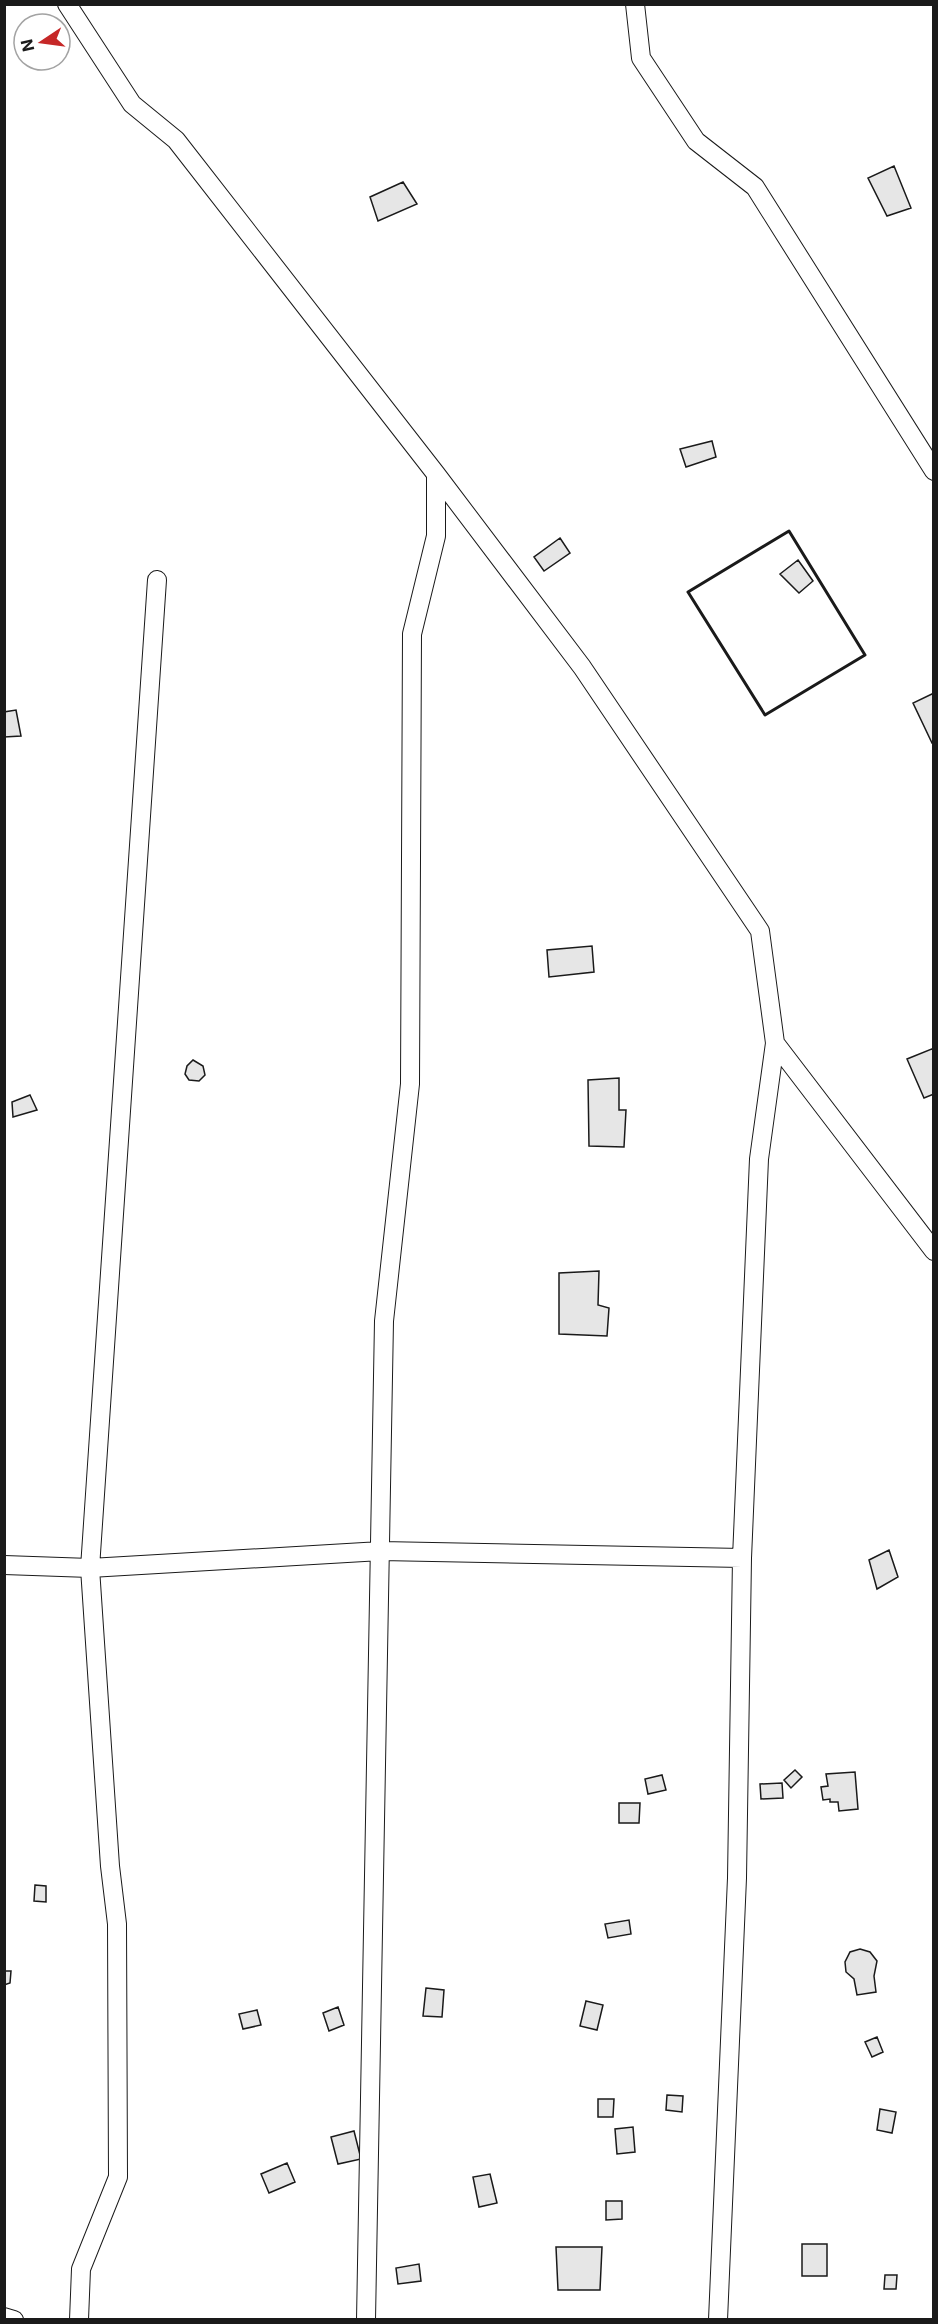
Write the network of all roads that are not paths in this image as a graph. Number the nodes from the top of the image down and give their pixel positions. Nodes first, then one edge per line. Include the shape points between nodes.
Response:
1 (68, 4) edge
2 (635, 4) edge
3 (933, 471) edge
4 (435, 474) junction
5 (157, 580) dead end
6 (775, 1043) junction
7 (926, 1227) edge
8 (933, 1251) edge
9 (381, 1551) junction
10 (742, 1558) junction
11 (4, 1565) edge
12 (90, 1568) junction
13 (4, 2317) edge
14 (14, 2319) edge
15 (79, 2319) edge
16 (366, 2319) edge
17 (718, 2319) edge

1 - 4 street via 132,104 176,140
2 - 3 street via 641,58 696,141 755,187
4 - 6 street via 582,667 760,931
4 - 9 street via 436,536 412,634 410,1084 384,1321
5 - 12 street
6 - 7 street
6 - 10 street via 759,1159
7 - 8 street
9 - 10 street
9 - 12 street
9 - 16 street
10 - 17 street via 737,1878
11 - 12 street
12 - 15 street via 117,1924 118,2177 81,2269
13 - 14 street

